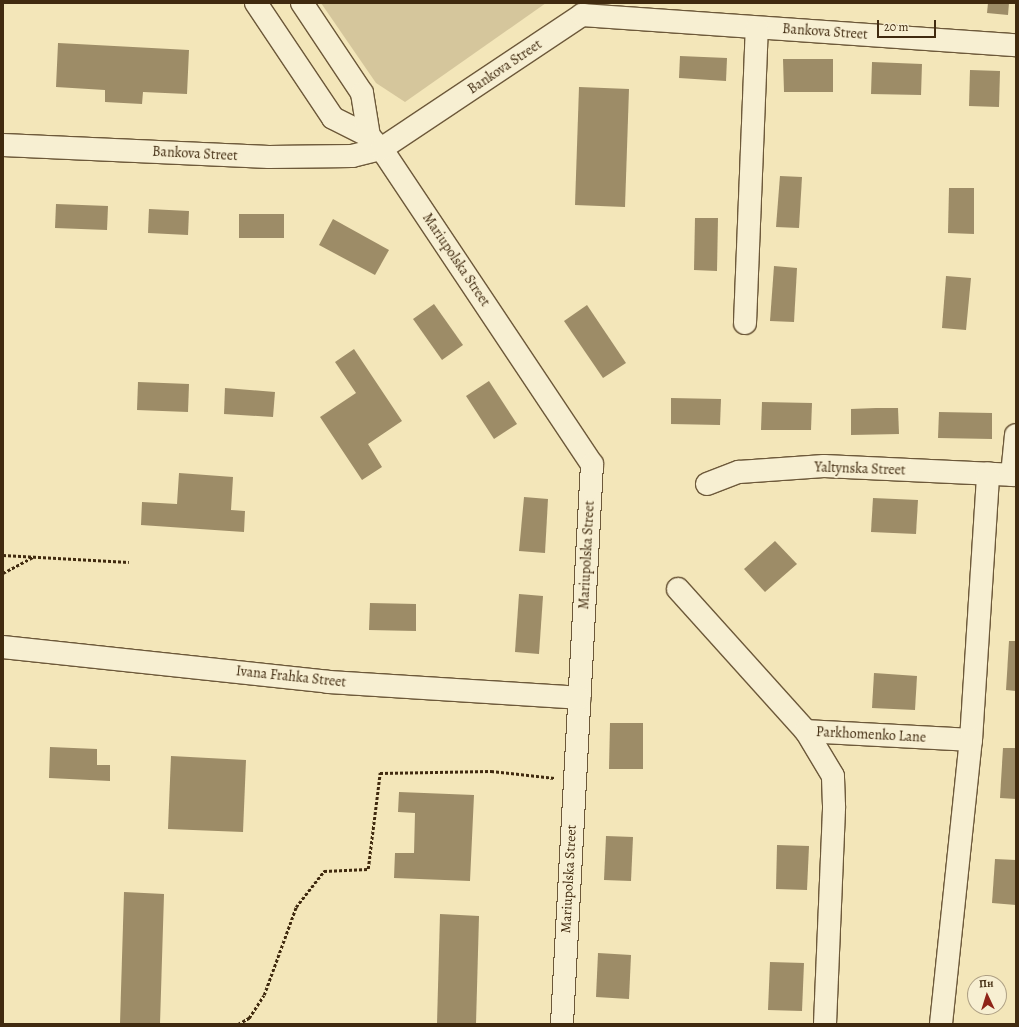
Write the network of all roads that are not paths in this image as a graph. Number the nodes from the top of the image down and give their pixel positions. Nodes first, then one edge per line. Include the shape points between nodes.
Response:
1 (256, 3) edge
2 (302, 3) edge
3 (756, 28) junction
4 (1016, 45) edge
5 (375, 143) junction
6 (3, 145) edge
7 (745, 323) dead end
8 (1016, 435) edge
9 (988, 474) junction
10 (1014, 475) edge
11 (708, 484) dead end
12 (678, 589) dead end
13 (3, 647) edge
14 (579, 698) junction
15 (806, 731) junction
16 (970, 740) junction
17 (562, 1024) edge
18 (825, 1024) edge
19 (941, 1024) edge

1 - 5 street via 333,118
2 - 5 street via 362,93
3 - 4 street, Bankova Street
3 - 5 street, Bankova Street via 582,15
3 - 7 street
5 - 6 street, Bankova Street via 352,156 269,157
5 - 14 street, Mariupolska Street via 592,464
8 - 10 street
9 - 10 street, Yaltynska Street
9 - 11 street, Yaltynska Street via 824,466 738,472
9 - 16 street
12 - 15 street
13 - 14 street, Ivana Frahka Street via 328,682
14 - 17 street, Mariupolska Street
15 - 16 street, Parkhomenko Lane
15 - 18 street, Parkhomenko Lane via 833,776
16 - 19 street

